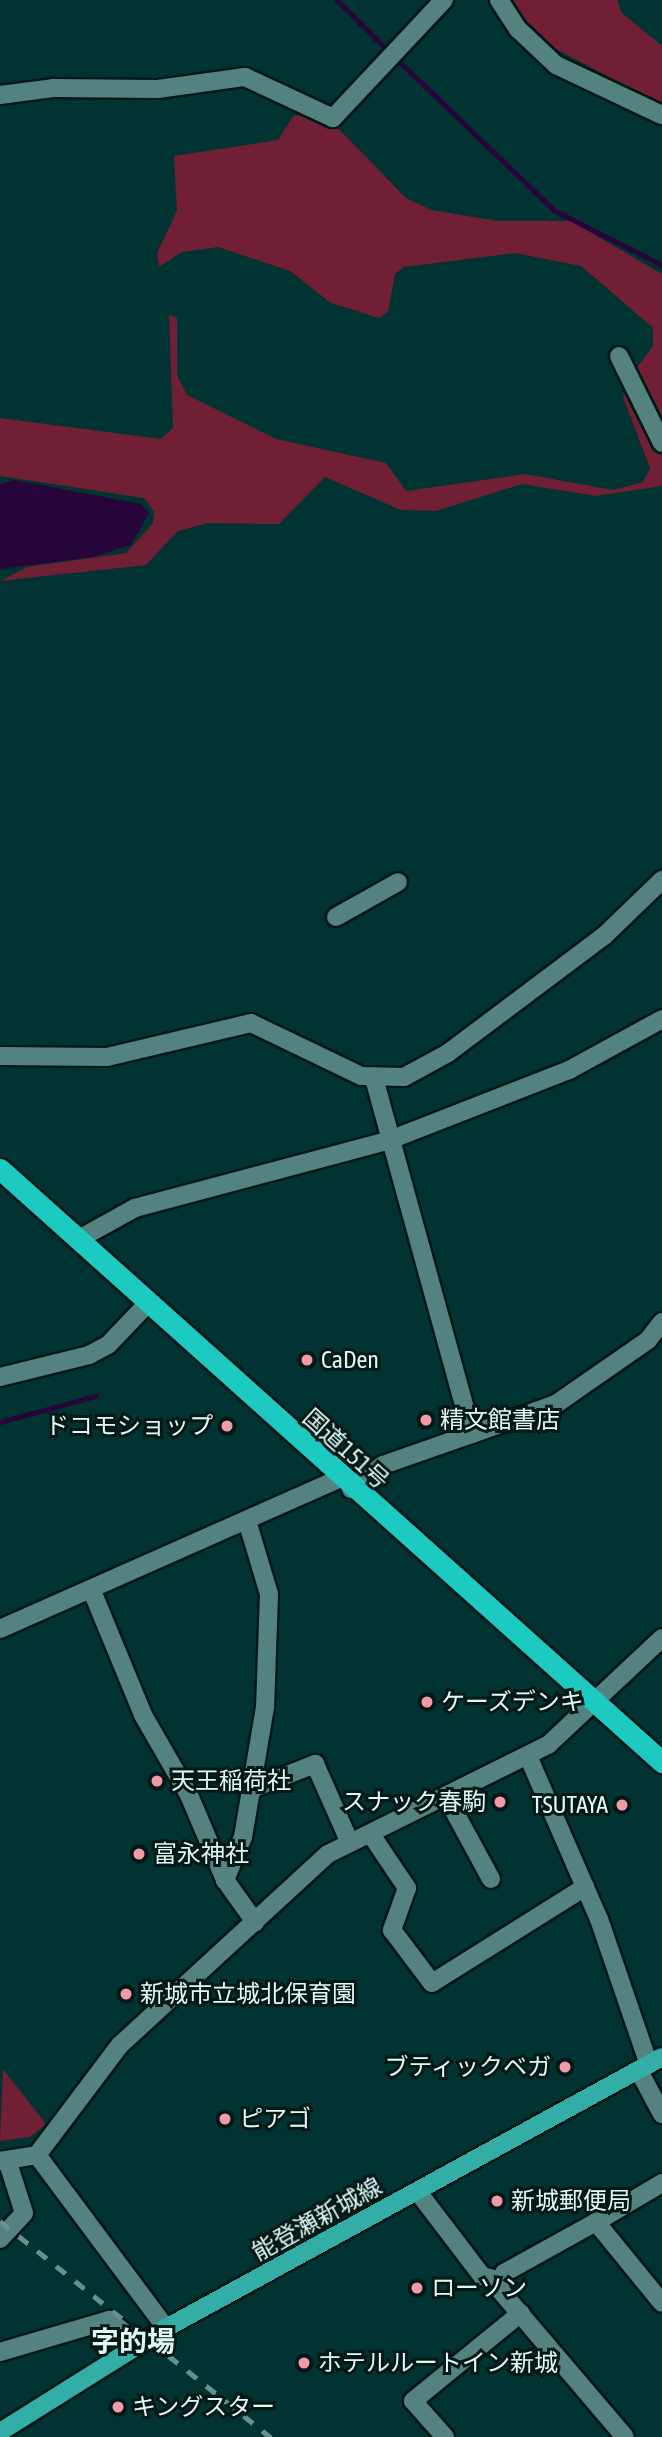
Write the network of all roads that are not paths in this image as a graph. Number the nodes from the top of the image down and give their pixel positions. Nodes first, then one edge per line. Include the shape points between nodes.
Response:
1 (444, 0) edge
2 (499, 0) edge
3 (0, 95) edge
4 (662, 115) edge
5 (619, 356) dead end
6 (662, 443) edge
7 (662, 880) edge
8 (398, 882) dead end
9 (336, 917) dead end
10 (662, 1019) edge
11 (0, 1056) edge
12 (374, 1078) junction
13 (387, 1141) junction
14 (0, 1169) edge
15 (77, 1240) junction
16 (146, 1304) junction
17 (662, 1322) edge
18 (0, 1377) edge
19 (472, 1434) junction
20 (345, 1484) junction
21 (248, 1524) junction
22 (92, 1591) junction
23 (0, 1629) edge
24 (662, 1638) edge
25 (593, 1700) junction
26 (528, 1756) junction
27 (662, 1762) edge
28 (254, 1788) junction
29 (447, 1798) junction
30 (372, 1836) junction
31 (350, 1843) junction
32 (491, 1879) dead end
33 (225, 1880) junction
34 (586, 1887) junction
35 (255, 1922) junction
36 (650, 2064) edge
37 (662, 2114) edge
38 (37, 2155) junction
39 (4, 2162) edge
40 (662, 2183) edge
41 (418, 2192) junction
42 (596, 2222) junction
43 (0, 2239) edge
44 (498, 2280) junction
45 (662, 2303) edge
46 (521, 2313) junction
47 (166, 2328) junction
48 (139, 2344) junction
49 (0, 2352) edge
50 (0, 2431) edge
51 (445, 2437) edge
52 (625, 2437) edge

1 - 3 street via 333,118 246,77 158,89 53,88
2 - 4 street via 518,30 556,65
5 - 6 street
7 - 12 street via 604,936 448,1053 404,1077
8 - 9 street
10 - 13 street via 569,1070
11 - 12 street via 107,1057 251,1023
12 - 13 street
13 - 15 street via 135,1208
13 - 19 street
14 - 15 highway, 国道151号
15 - 16 highway, 国道151号
16 - 18 street via 99,1350
16 - 20 highway, 国道151号
17 - 19 street via 648,1340 556,1404
19 - 20 street via 383,1465
20 - 21 street
20 - 25 highway, 国道151号
21 - 22 street
21 - 28 street via 271,1611
22 - 23 street
22 - 33 street via 143,1715 189,1795
24 - 25 street
25 - 26 street via 563,1732
25 - 27 highway, 国道151号
26 - 29 street
26 - 34 street
28 - 31 street via 315,1764
28 - 33 street
29 - 30 street
29 - 32 street
30 - 31 street
30 - 34 street via 407,1888 392,1930 432,1983
31 - 35 street via 328,1854
33 - 35 street
34 - 36 street
35 - 38 street via 120,2045
36 - 37 street
36 - 41 main road, 能登瀬新城線
38 - 39 street
38 - 47 street
39 - 43 street via 24,2213
40 - 42 street
41 - 44 street via 482,2276
41 - 47 main road, 能登瀬新城線
42 - 44 street
42 - 45 street
44 - 46 street
46 - 51 street via 413,2401
46 - 52 street
47 - 48 main road, 能登瀬新城線
48 - 49 street via 109,2320
48 - 50 main road, 能登瀬新城線

